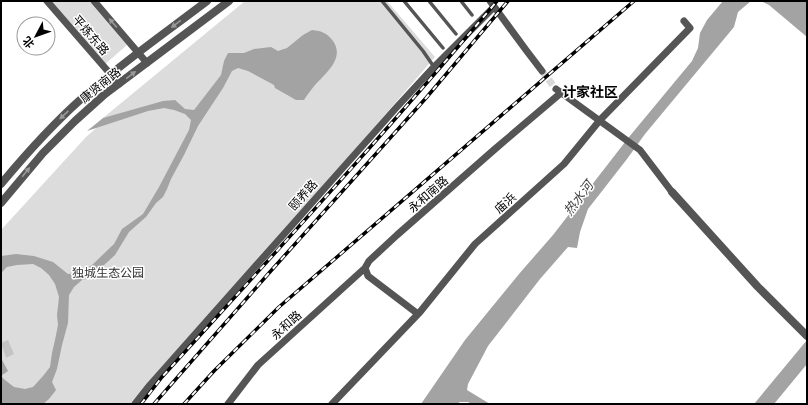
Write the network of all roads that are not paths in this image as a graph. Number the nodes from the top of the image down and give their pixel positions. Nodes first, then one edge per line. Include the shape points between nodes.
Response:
1 (47, 1) edge
2 (94, 1) edge
3 (207, 1) edge
4 (229, 1) edge
5 (382, 1) edge
6 (404, 1) edge
7 (429, 1) edge
8 (461, 1) edge
9 (492, 4) edge
10 (472, 15) dead end
11 (684, 21) dead end
12 (456, 34) dead end
13 (443, 48) dead end
14 (139, 53) junction
15 (147, 63) junction
16 (434, 67) junction
17 (542, 70) tunnel mouth
18 (111, 74) junction
19 (119, 84) junction
20 (600, 120) junction
21 (1, 184) edge
22 (672, 192) joint
23 (1, 202) edge
24 (365, 268) junction
25 (418, 314) junction
26 (806, 335) edge
27 (135, 404) edge
28 (228, 404) edge
29 (332, 404) edge

1 - 18 street, 平炼东路
14 -> 2 street, 平炼东路
3 -> 14 street, 康贤南路
4 - 15 street, 康贤南路
5 - 16 lane
6 - 13 lane
7 - 12 lane
8 - 10 lane
9 - 16 street, 颐养路
9 - 17 street
11 - 20 street, 庙浜 via 690,28
14 - 15 street, 平炼东路
14 - 18 street, 康贤南路
19 -> 15 street, 康贤南路
16 - 27 street, 颐养路
18 - 19 street, 平炼东路
18 -> 21 street, 康贤南路 via 50,128
23 -> 19 street, 康贤南路 via 55,140
20 - 22 street via 640,150
20 - 24 street, 永和南路 via 559,90 397,235 369,261
20 - 25 street, 庙浜 via 564,164 476,244
22 - 26 street
24 - 25 street via 368,276
24 - 28 street, 永和路 via 258,365
25 - 29 street, 庙浜

